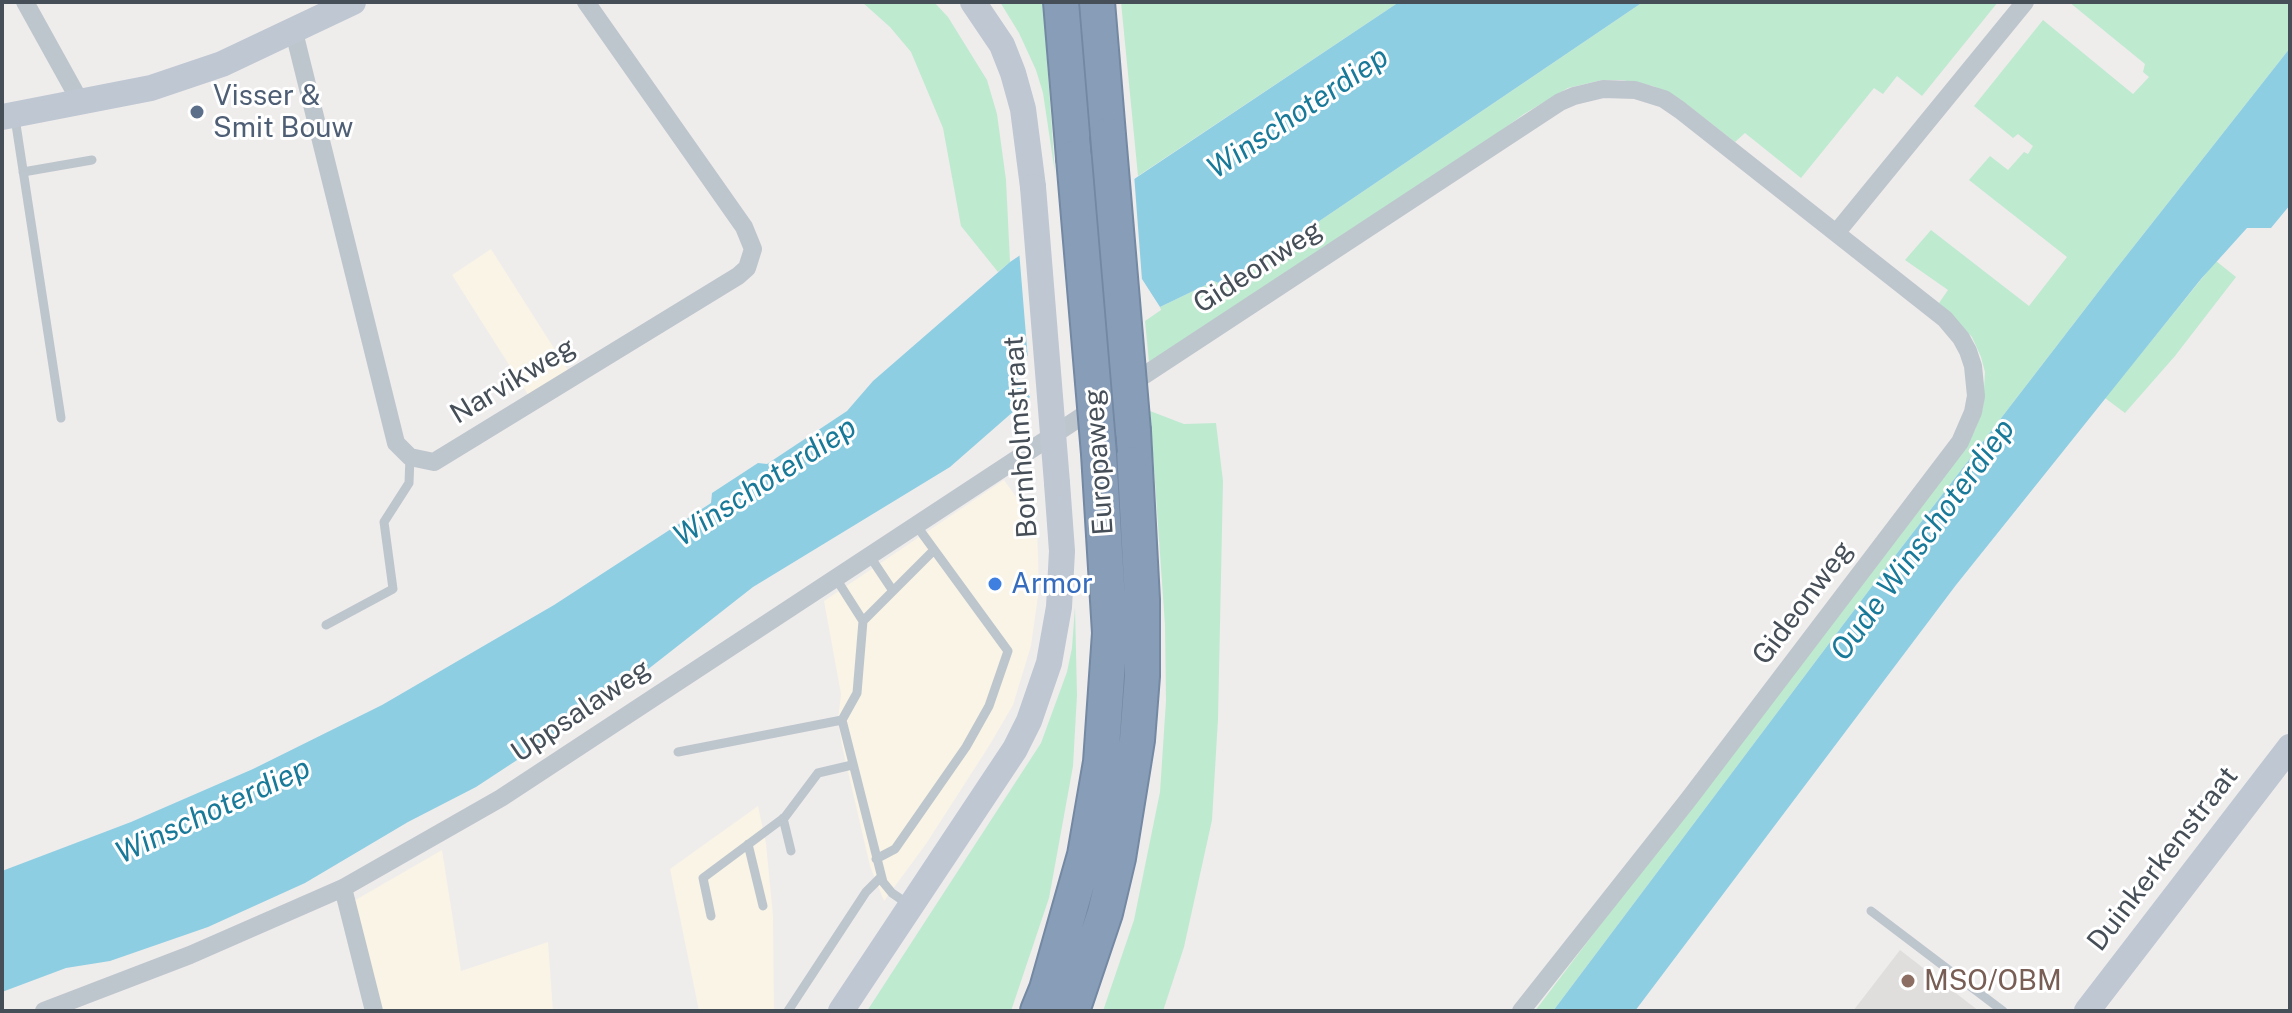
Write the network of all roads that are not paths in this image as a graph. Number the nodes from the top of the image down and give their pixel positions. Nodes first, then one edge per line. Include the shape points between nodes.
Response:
1 (25, 2) edge
2 (353, 2) edge
3 (586, 2) edge
4 (973, 2) edge
5 (1061, 2) edge
6 (1097, 2) edge
7 (2025, 2) edge
8 (294, 32) junction
9 (81, 103) junction
10 (8, 116) edge
11 (92, 160) dead end
12 (23, 172) junction
13 (1837, 232) junction
14 (1115, 394) joint
15 (61, 418) dead end
16 (410, 457) junction
17 (916, 525) junction
18 (934, 550) junction
19 (869, 555) junction
20 (835, 577) junction
21 (893, 591) junction
22 (863, 621) junction
23 (326, 625) dead end
24 (842, 720) junction
25 (2290, 747) edge
26 (678, 752) dead end
27 (852, 765) junction
28 (783, 818) junction
29 (748, 844) junction
30 (791, 851) dead end
31 (876, 859) junction
32 (881, 877) junction
33 (343, 888) junction
34 (763, 906) dead end
35 (911, 906) junction
36 (1871, 911) dead end
37 (711, 916) dead end
38 (44, 1011) edge
39 (374, 1011) edge
40 (788, 1011) edge
41 (841, 1011) edge
42 (1038, 1011) edge
43 (1072, 1011) edge
44 (1521, 1011) edge
45 (2003, 1011) edge
46 (2087, 1011) edge

1 - 9 street
2 - 8 street
3 - 16 street, Narvikweg via 744,227 753,249 747,268 434,462
4 - 35 street, Bornholmstraat, bridge via 1002,45 1023,109 1062,579 1040,692 1015,749
5 - 42 highway, Europaweg, bridge via 1110,633 1106,719 1085,855
6 - 43 highway, Europaweg, bridge via 1133,431 1142,676 1118,858
7 - 13 street
8 - 9 street via 151,88
8 - 16 street via 396,443
9 - 10 street
10 - 12 lane
11 - 12 lane
12 - 15 lane
13 - 14 street, Gideonweg via 1664,99 1619,88 1589,92 1560,102
13 - 44 street, Gideonweg via 1945,319 1961,338 1975,385 1968,428
14 - 17 street, Uppsalaweg
16 - 23 lane via 409,483 384,522 393,589
17 - 18 lane
17 - 19 street, Uppsalaweg
18 - 21 lane
18 - 31 lane via 1008,651 989,706 966,747 895,849
19 - 20 street, Uppsalaweg
19 - 21 lane
20 - 22 lane
20 - 33 street, Uppsalaweg via 501,798
21 - 22 lane
22 - 24 lane via 857,693
24 - 26 lane
24 - 27 lane
25 - 46 street, Duinkerkenstraat
27 - 28 lane via 818,773
27 - 31 lane
28 - 29 lane
28 - 30 lane
29 - 34 lane
29 - 37 lane via 703,878
31 - 32 lane
32 - 35 lane
32 - 40 lane
33 - 38 street, Uppsalaweg
33 - 39 street
35 - 41 street, Bornholmstraat
36 - 45 lane

